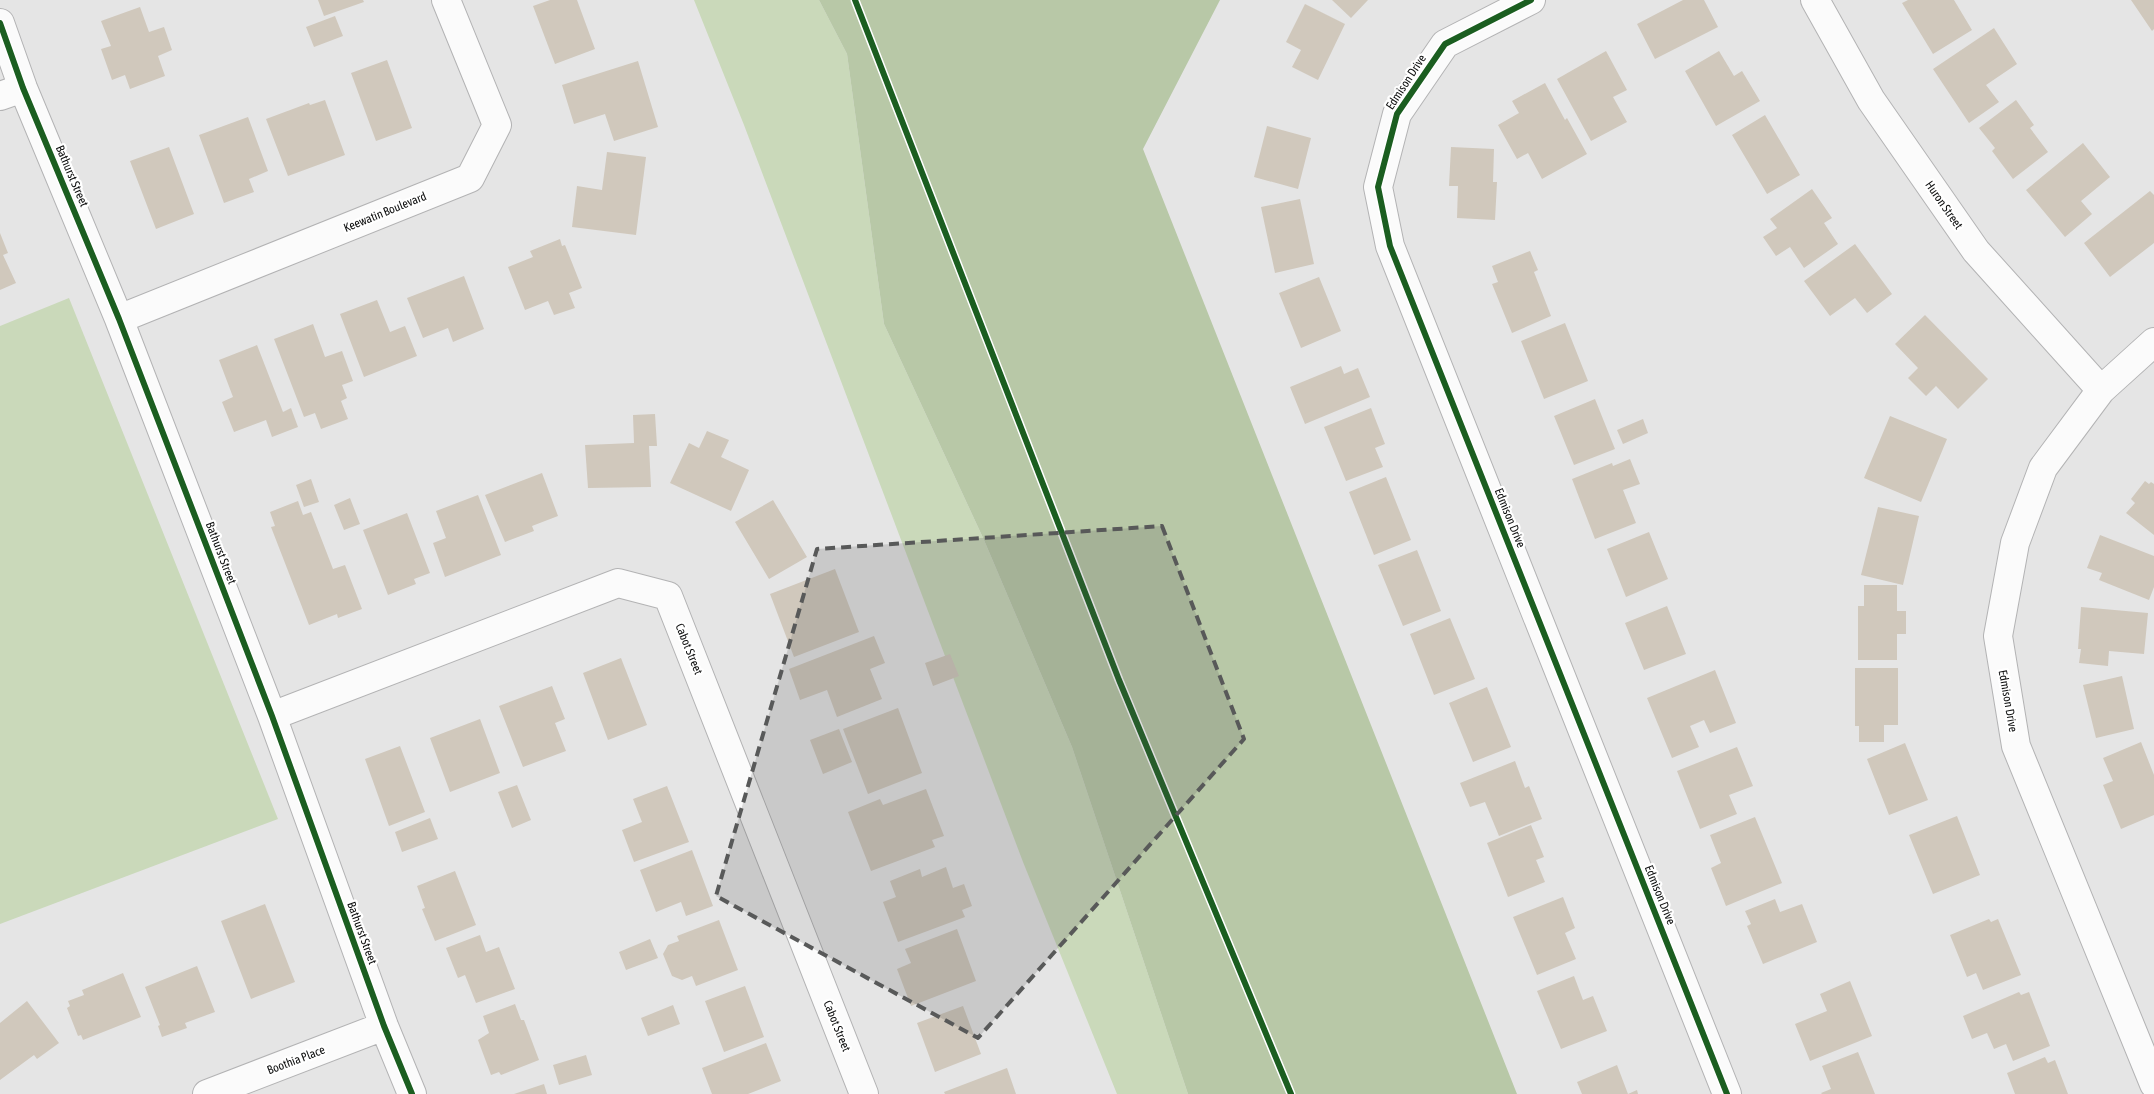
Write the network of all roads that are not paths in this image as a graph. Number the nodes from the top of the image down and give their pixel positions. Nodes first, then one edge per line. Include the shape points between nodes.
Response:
1 (446, 0) edge
2 (1531, 0) edge
3 (1815, 0) edge
4 (0, 23) edge
5 (11, 92) edge
6 (119, 318) junction
7 (2154, 342) edge
8 (2101, 390) junction
9 (272, 716) junction
10 (384, 1026) junction
11 (2154, 1084) edge
12 (208, 1094) edge
13 (412, 1094) edge
14 (864, 1094) edge
15 (1727, 1094) edge

1 - 6 street, Keewatin Boulevard via 497,125 470,178
2 - 15 street, Edmison Drive via 1445,44 1397,114 1378,187 1390,246
3 - 8 street, Huron Street via 1871,100 1976,251
4 - 5 street, Bathurst Street
5 - 6 street, Bathurst Street
6 - 9 street, Bathurst Street
7 - 8 street, Edmison Drive
8 - 11 street, Edmison Drive via 2043,468 2015,543 1998,636 2016,746
9 - 10 street, Bathurst Street
9 - 14 street, Cabot Street via 618,583 668,596
10 - 12 street, Boothia Place
10 - 13 street, Bathurst Street

